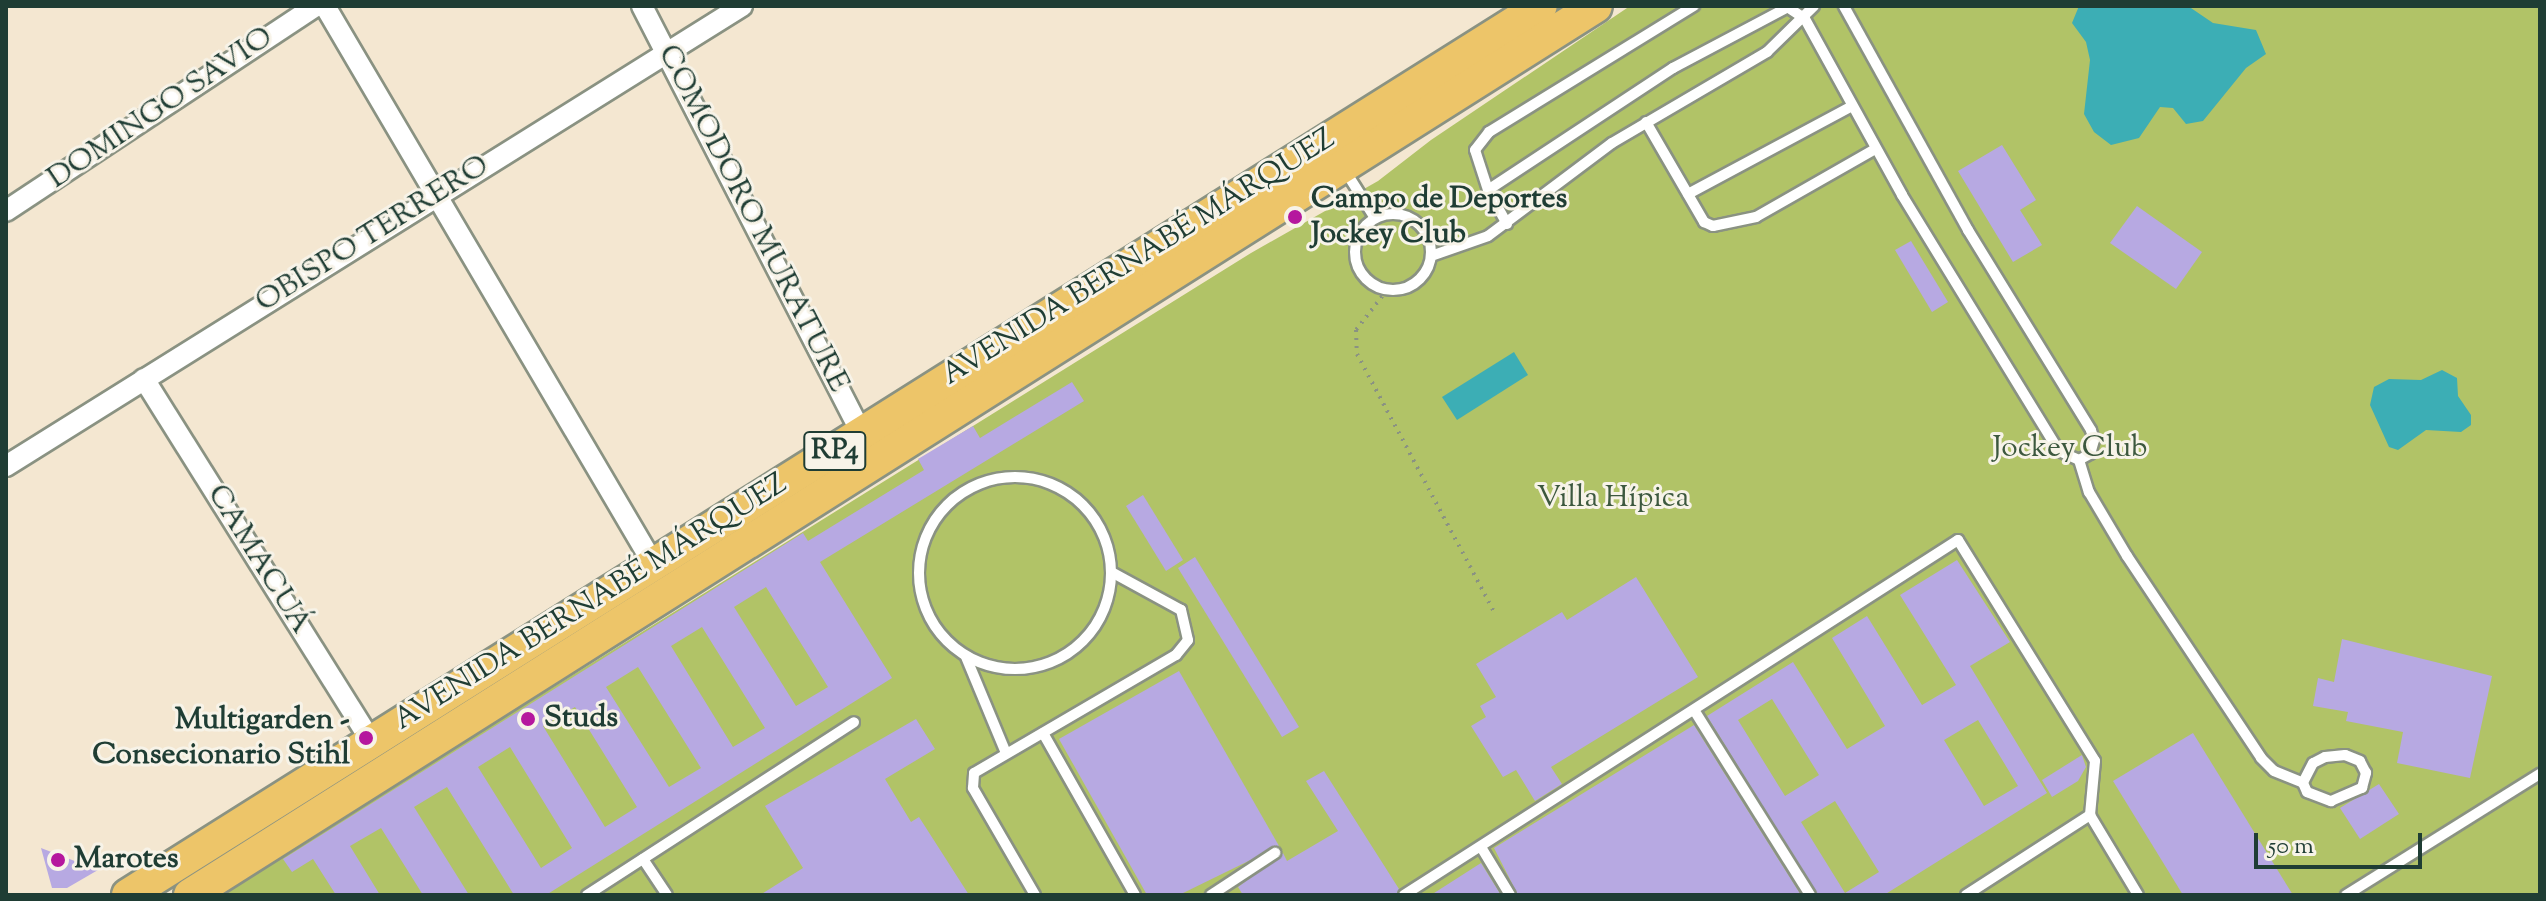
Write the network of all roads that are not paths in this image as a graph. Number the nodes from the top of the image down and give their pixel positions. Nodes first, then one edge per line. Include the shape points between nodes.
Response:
1 (316, 6) edge
2 (325, 6) edge
3 (642, 6) edge
4 (742, 6) edge
5 (1596, 6) edge
6 (1694, 6) edge
7 (1787, 6) edge
8 (1814, 6) edge
9 (1844, 6) edge
10 (1530, 9) edge
11 (1805, 19) junction
12 (668, 53) junction
13 (1852, 106) junction
14 (1646, 122) junction
15 (1875, 149) junction
16 (1334, 153) junction
17 (1488, 190) junction
18 (438, 193) junction
19 (1688, 194) junction
20 (6, 211) edge
21 (1375, 218) junction
22 (1507, 224) junction
23 (1431, 256) junction
24 (144, 379) junction
25 (862, 434) junction
26 (2079, 460) junction
27 (6, 466) edge
28 (654, 565) junction
29 (1113, 573) junction
30 (966, 657) junction
31 (1694, 710) junction
32 (854, 722) dead end
33 (1043, 733) junction
34 (371, 741) junction
35 (1006, 753) junction
36 (2540, 774) edge
37 (2303, 783) junction
38 (2090, 815) junction
39 (1481, 847) junction
40 (1275, 853) dead end
41 (643, 859) junction
42 (128, 895) edge
43 (190, 895) edge
44 (587, 895) edge
45 (667, 895) edge
46 (1035, 895) edge
47 (1135, 895) edge
48 (1211, 895) edge
49 (1404, 895) edge
50 (1510, 895) edge
51 (1810, 895) edge
52 (1966, 895) edge
53 (2138, 895) edge
54 (2346, 895) edge

1 - 20 street, DOMINGO SAVIO
2 - 18 street
3 - 12 street, COMODORO MURATURE
4 - 12 street, OBISPO TERRERO
5 - 16 main road, AVENIDA BERNABÉ MÁRQUEZ / RP4
6 - 17 lane via 1489,132 1475,150
7 - 11 lane
7 - 17 lane via 1673,68
8 - 11 lane
9 - 26 lane via 1968,230 2091,430 2090,454
10 - 16 main road, AVENIDA BERNABÉ MÁRQUEZ / RP4
11 - 13 lane
11 - 14 lane via 1767,52
12 - 18 street, OBISPO TERRERO
12 - 25 street, COMODORO MURATURE
13 - 15 lane
13 - 19 lane
14 - 19 lane
14 - 22 lane
15 - 19 lane via 1756,217 1723,227 1704,222
15 - 26 lane via 2059,451
16 - 21 lane
16 - 25 main road, AVENIDA BERNABÉ MÁRQUEZ / RP4
16 - 43 main road, AVENIDA BERNABÉ MÁRQUEZ / RP4
17 - 22 lane
18 - 24 street, OBISPO TERRERO
18 - 28 street
21 - 23 lane via 1397,214 1418,223
21 - 23 lane via 1359,235 1355,257 1365,279 1387,290 1411,286 1428,268
22 - 23 lane via 1460,249
24 - 27 street, OBISPO TERRERO
24 - 34 street, CAMACUÁ
25 - 28 main road, AVENIDA BERNABÉ MÁRQUEZ / RP4
26 - 37 lane via 2089,492 2134,569 2261,758 2274,771
28 - 34 main road, AVENIDA BERNABÉ MÁRQUEZ / RP4
29 - 30 lane via 1107,606 1090,635 1064,657 1032,668 998,668
29 - 30 lane via 1090,511 1064,489 1032,477 998,477 967,489 940,510 923,539 918,573 923,606 940,635
29 - 33 lane via 1181,610 1188,640 1176,655
30 - 35 lane
31 - 38 lane via 1958,540 2095,761
31 - 39 lane
31 - 51 lane
32 - 41 lane
33 - 35 lane
33 - 47 lane
34 - 42 main road, AVENIDA BERNABÉ MÁRQUEZ / RP4
35 - 46 lane via 974,773 972,782
36 - 54 lane
37 - 37 lane via 2307,792 2331,801 2362,788 2366,773 2360,761 2345,755 2325,757 2313,763
38 - 52 lane
38 - 53 lane
39 - 49 lane
39 - 50 lane
40 - 48 lane
41 - 44 lane
41 - 45 lane

